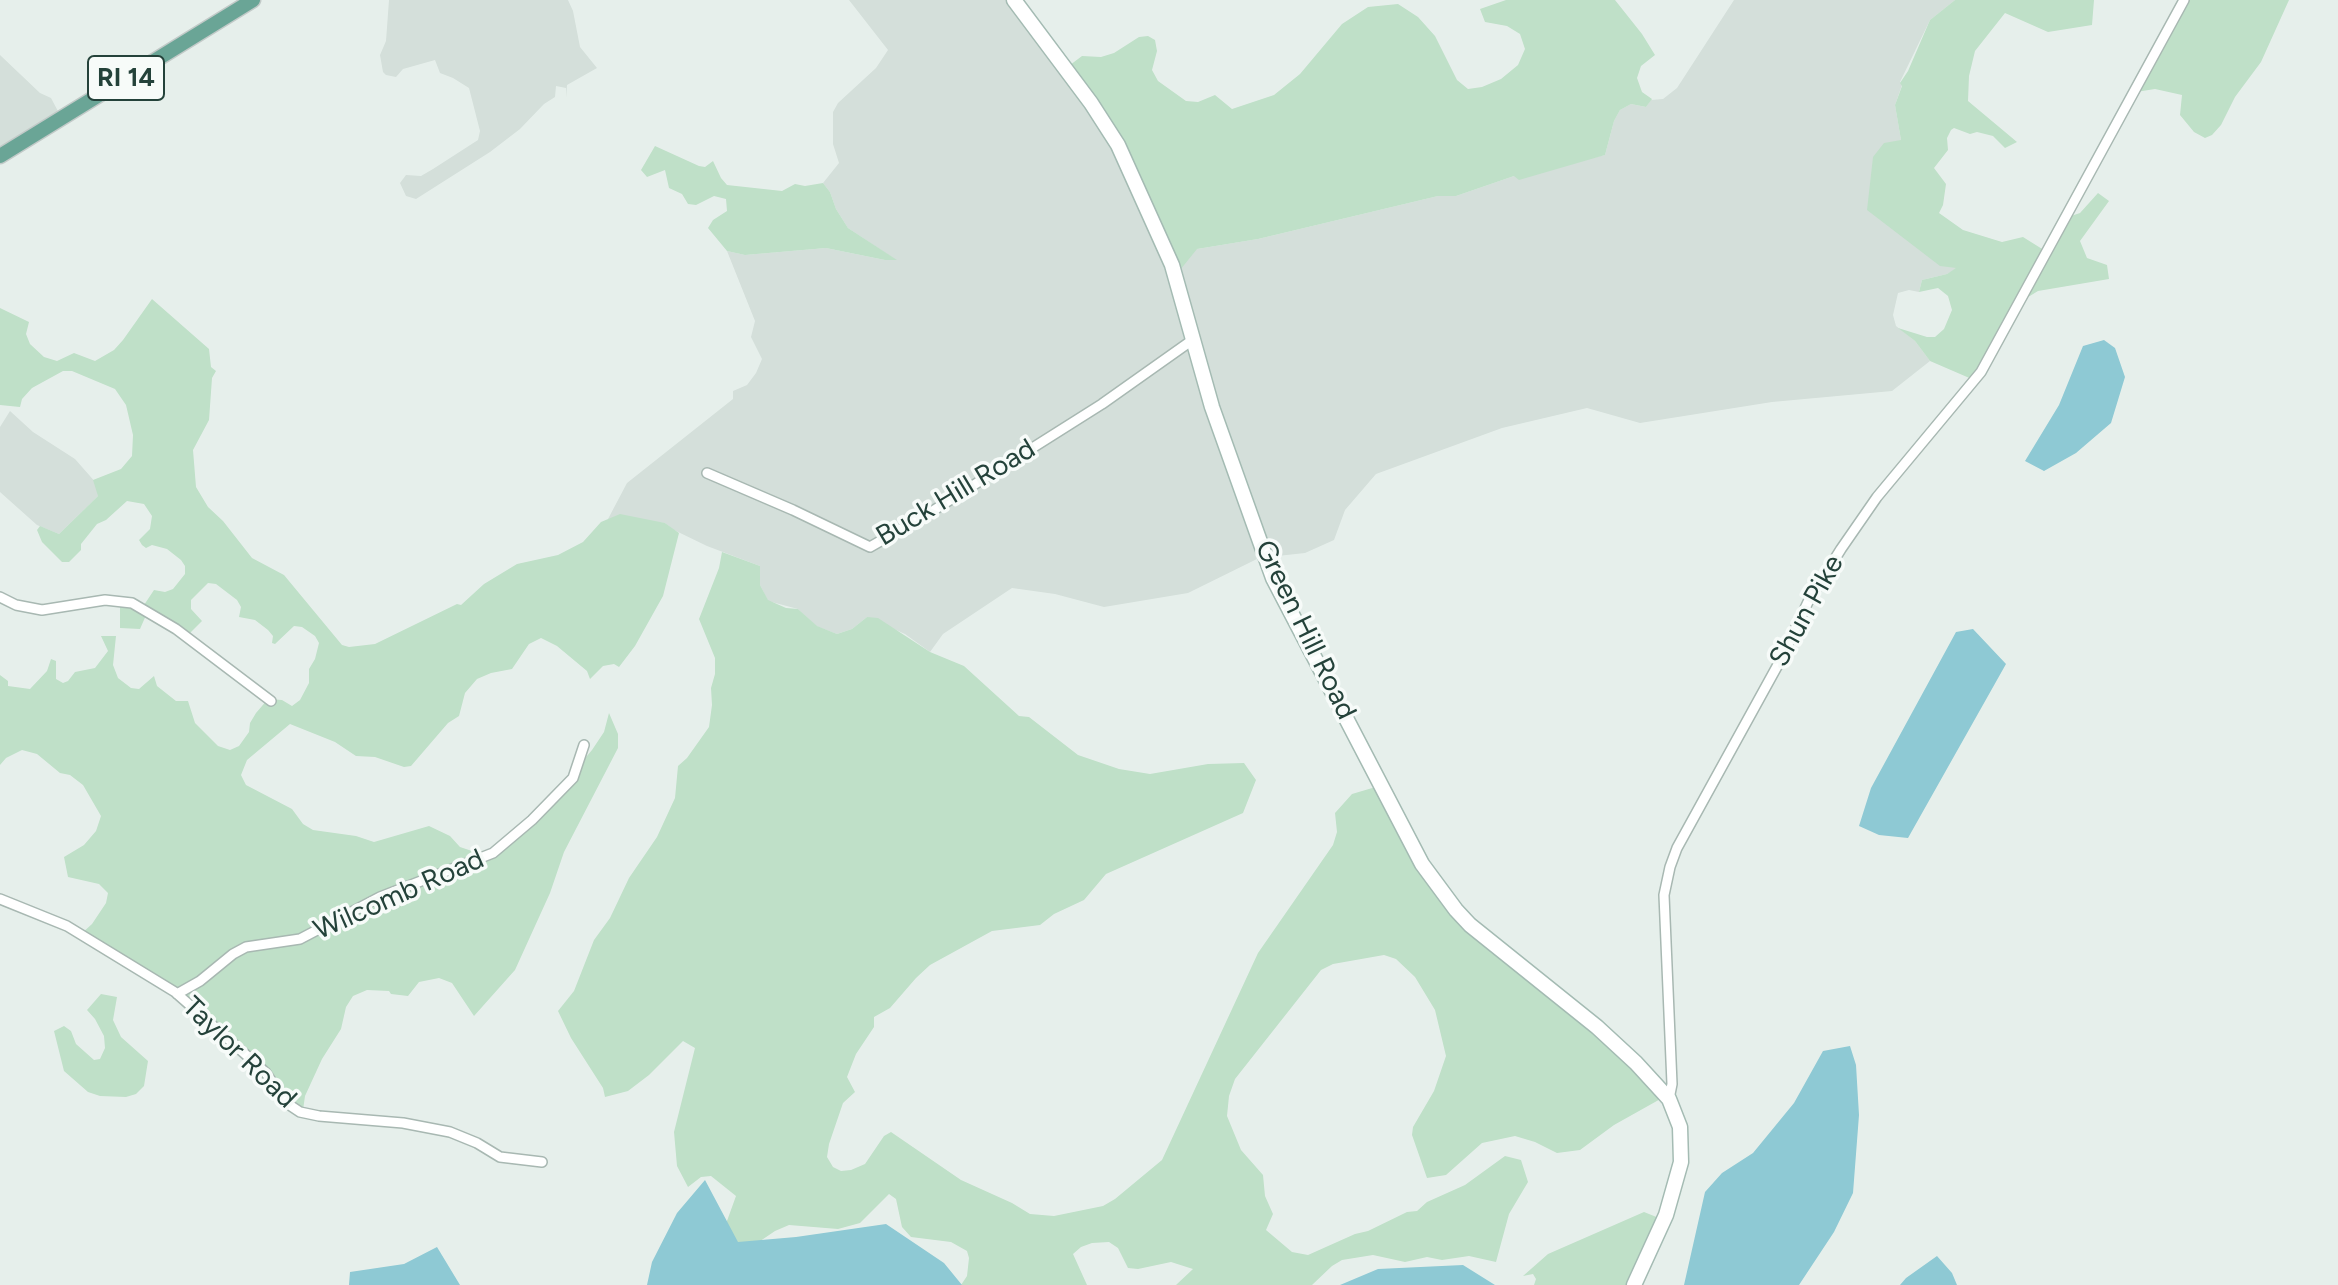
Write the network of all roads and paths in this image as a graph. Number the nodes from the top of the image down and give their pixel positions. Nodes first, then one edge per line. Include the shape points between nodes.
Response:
1 (253, 0) edge
2 (1014, 0) edge
3 (2184, 0) edge
4 (0, 156) edge
5 (1191, 341) junction
6 (707, 473) dead end
7 (0, 597) edge
8 (271, 701) dead end
9 (584, 745) dead end
10 (0, 899) edge
11 (177, 994) junction
12 (1669, 1099) junction
13 (542, 1162) dead end
14 (1634, 1285) edge

1 - 4 main road, RI 14
2 - 5 main road, Green Hill Road via 1118,145 1172,265
3 - 12 street, Shun Pike via 1981,372 1877,497 1841,549 1677,848 1664,895
5 - 6 street, Buck Hill Road via 1102,404 870,547
5 - 12 main road, Green Hill Road via 1273,578 1422,864 1470,925 1597,1027
7 - 8 street via 42,610 105,600 132,603 176,629
9 - 11 street, Wilcomb Road via 573,778 493,853 380,897 300,939 246,947
10 - 11 street, Taylor Road via 67,926
11 - 13 street, Taylor Road via 266,1073 285,1102 300,1112 450,1132 500,1157
12 - 14 main road, Shun Pike via 1681,1133 1681,1162 1666,1215

